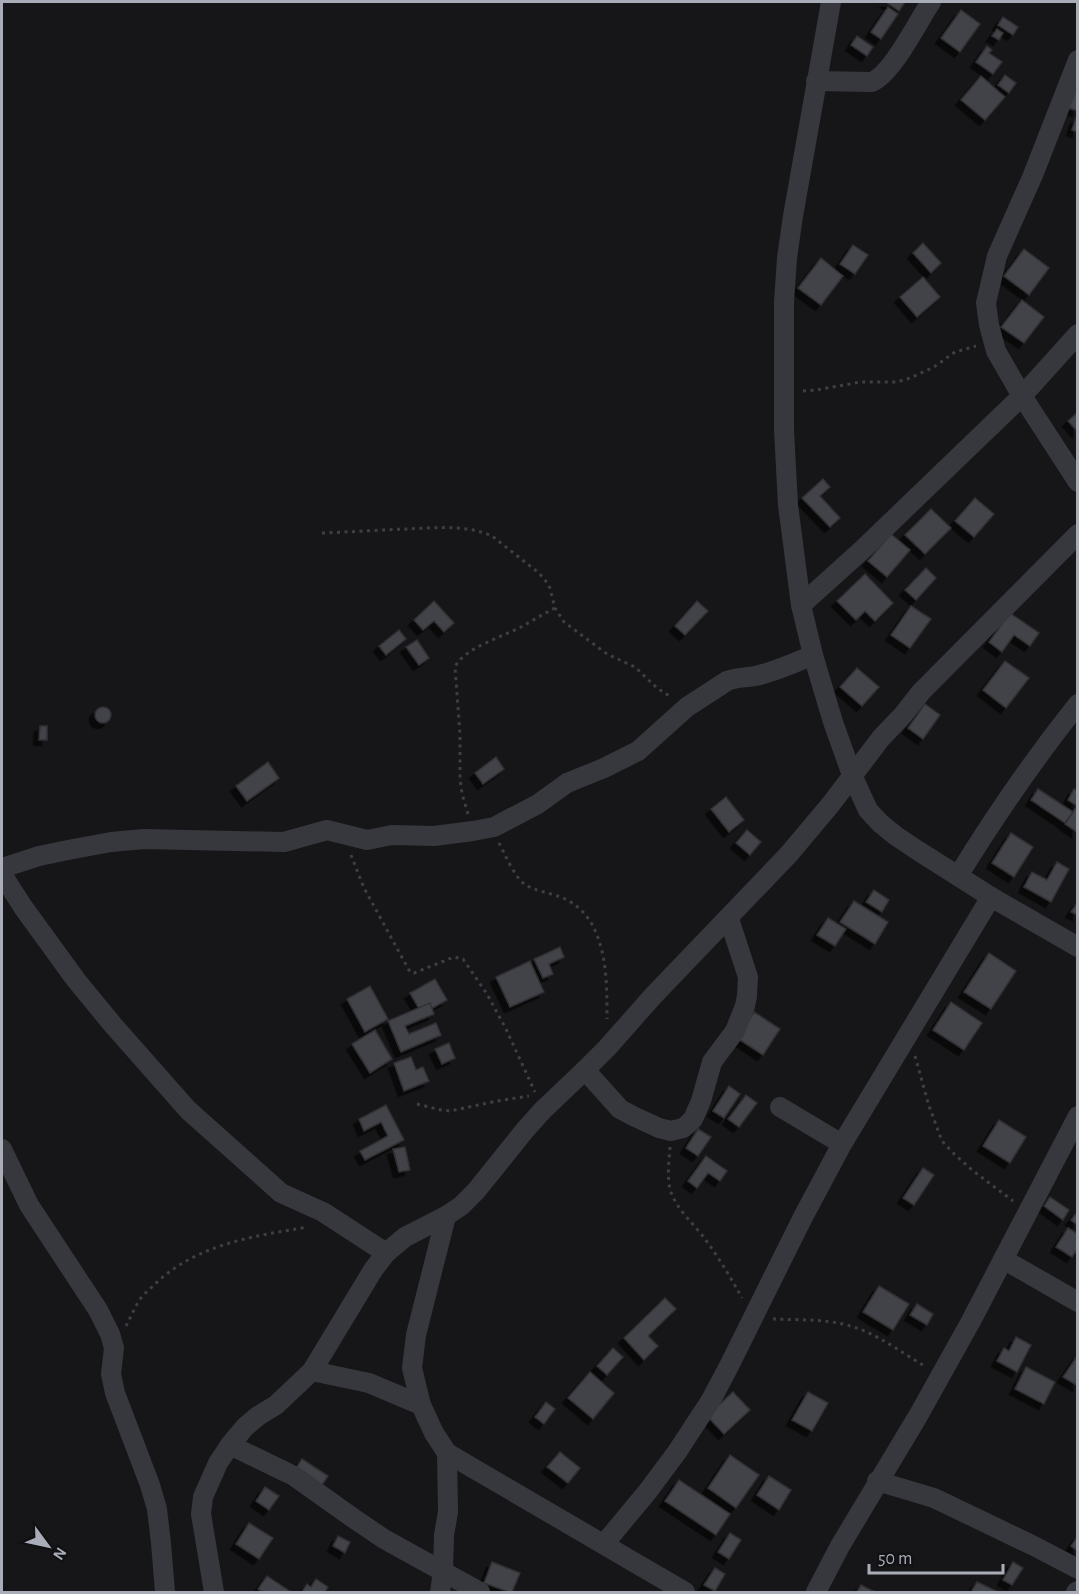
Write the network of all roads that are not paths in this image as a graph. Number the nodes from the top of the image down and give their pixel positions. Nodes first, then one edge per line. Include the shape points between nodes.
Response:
1 (831, 2) edge
2 (930, 2) edge
3 (1077, 60) edge
4 (816, 81) junction
5 (1077, 334) edge
6 (1023, 396) junction
7 (1077, 482) edge
8 (1077, 534) edge
9 (801, 605) junction
10 (813, 655) junction
11 (1077, 704) edge
12 (852, 775) junction
13 (2, 868) edge
14 (2, 874) edge
15 (958, 876) junction
16 (991, 897) junction
17 (729, 919) junction
18 (1077, 947) edge
19 (585, 1070) junction
20 (780, 1107) dead end
21 (1076, 1121) edge
22 (842, 1144) junction
23 (2, 1149) edge
24 (446, 1216) junction
25 (386, 1253) junction
26 (1003, 1259) junction
27 (1077, 1302) edge
28 (312, 1371) junction
29 (421, 1405) junction
30 (230, 1445) junction
31 (447, 1453) junction
32 (878, 1481) junction
33 (604, 1544) junction
34 (1077, 1569) edge
35 (443, 1571) junction
36 (165, 1593) edge
37 (214, 1593) edge
38 (440, 1593) edge
39 (480, 1593) edge
40 (685, 1593) edge
41 (816, 1593) edge

1 - 4 street
2 - 4 street via 879,79
3 - 6 street via 997,256 986,303 996,351
4 - 9 street via 787,258 784,302 788,505
5 - 6 street
6 - 7 street
6 - 9 street
8 - 12 street via 921,692
9 - 10 street
10 - 12 street
10 - 13 street via 773,671 730,679 687,707 638,751 567,783 538,804 494,826 434,836 392,835 367,840 327,830 284,842 144,839 49,854
11 - 15 street via 1024,774
12 - 15 street via 868,810 880,823
12 - 17 street via 789,854
14 - 25 street via 76,980 188,1110 281,1193 323,1212
15 - 16 street
16 - 18 street
16 - 22 street
17 - 19 street
17 - 19 street via 748,977 745,1006 735,1031 709,1067 693,1119 683,1128 659,1128 620,1109
19 - 24 street via 543,1110 476,1191
20 - 22 street
21 - 26 street
22 - 33 street via 711,1400 677,1452
23 - 36 street via 29,1205 110,1334 115,1393 157,1509
24 - 25 street via 405,1237
24 - 29 street via 411,1368
25 - 28 street
26 - 27 street
26 - 32 street
28 - 29 street via 369,1383
28 - 30 street via 276,1405 245,1427
29 - 31 street
30 - 35 street via 294,1476 384,1539
30 - 37 street via 203,1497 201,1514
31 - 33 street
31 - 35 street
32 - 34 street via 934,1498
32 - 41 street
33 - 40 street
35 - 38 street
35 - 39 street

